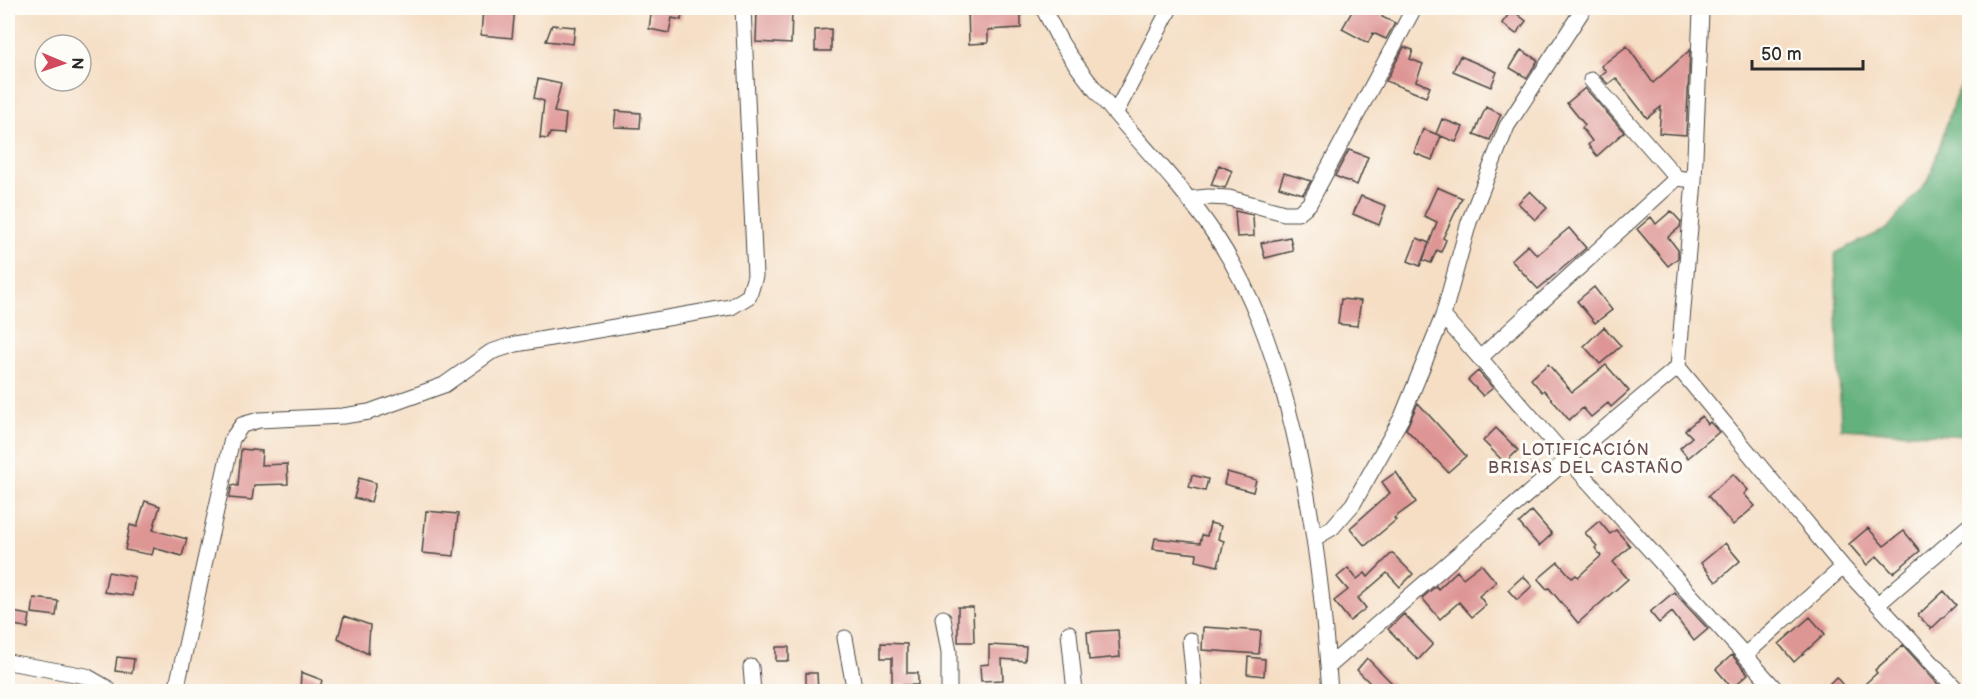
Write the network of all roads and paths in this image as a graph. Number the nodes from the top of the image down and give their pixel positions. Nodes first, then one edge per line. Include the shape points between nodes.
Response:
1 (743, 8) edge
2 (1043, 8) edge
3 (1170, 8) edge
4 (1414, 8) edge
5 (1584, 8) edge
6 (1701, 11) dead end
7 (1591, 80) dead end
8 (1116, 112) junction
9 (1677, 178) junction
10 (1694, 181) junction
11 (1188, 199) junction
12 (1443, 316) junction
13 (1481, 357) junction
14 (1678, 367) junction
15 (1569, 459) junction
16 (1970, 525) edge
17 (1315, 538) junction
18 (1843, 567) junction
19 (1878, 604) junction
20 (944, 618) dead end
21 (1069, 633) dead end
22 (845, 638) dead end
23 (1191, 640) dead end
24 (1745, 655) junction
25 (8, 662) edge
26 (751, 667) dead end
27 (1328, 667) junction
28 (107, 692) edge
29 (177, 692) edge
30 (753, 692) edge
31 (855, 692) edge
32 (949, 692) edge
33 (1074, 692) edge
34 (1195, 692) edge
35 (1330, 692) edge
36 (1778, 692) edge
37 (1959, 692) edge

1 - 29 street via 755,276 749,296 731,307 516,344 491,352 444,385 369,412 259,420 242,425 232,440
2 - 8 street via 1061,43
3 - 8 street
4 - 11 street via 1310,204 1298,213 1284,213 1229,198
5 - 12 street via 1507,126 1469,222
6 - 10 street
7 - 9 street
8 - 11 street
9 - 10 street
9 - 13 street
10 - 14 street
11 - 17 street via 1239,273 1258,313 1293,430
12 - 13 street
12 - 17 street via 1402,417 1353,504 1332,528
13 - 15 street
14 - 15 street
14 - 18 street
15 - 24 street
15 - 27 street
16 - 19 street
17 - 27 street
18 - 19 street
18 - 24 street
19 - 37 street
20 - 32 street
21 - 33 street
22 - 31 street
23 - 34 street
24 - 36 street
25 - 28 street via 86,676 107,688
26 - 30 street
27 - 35 street

